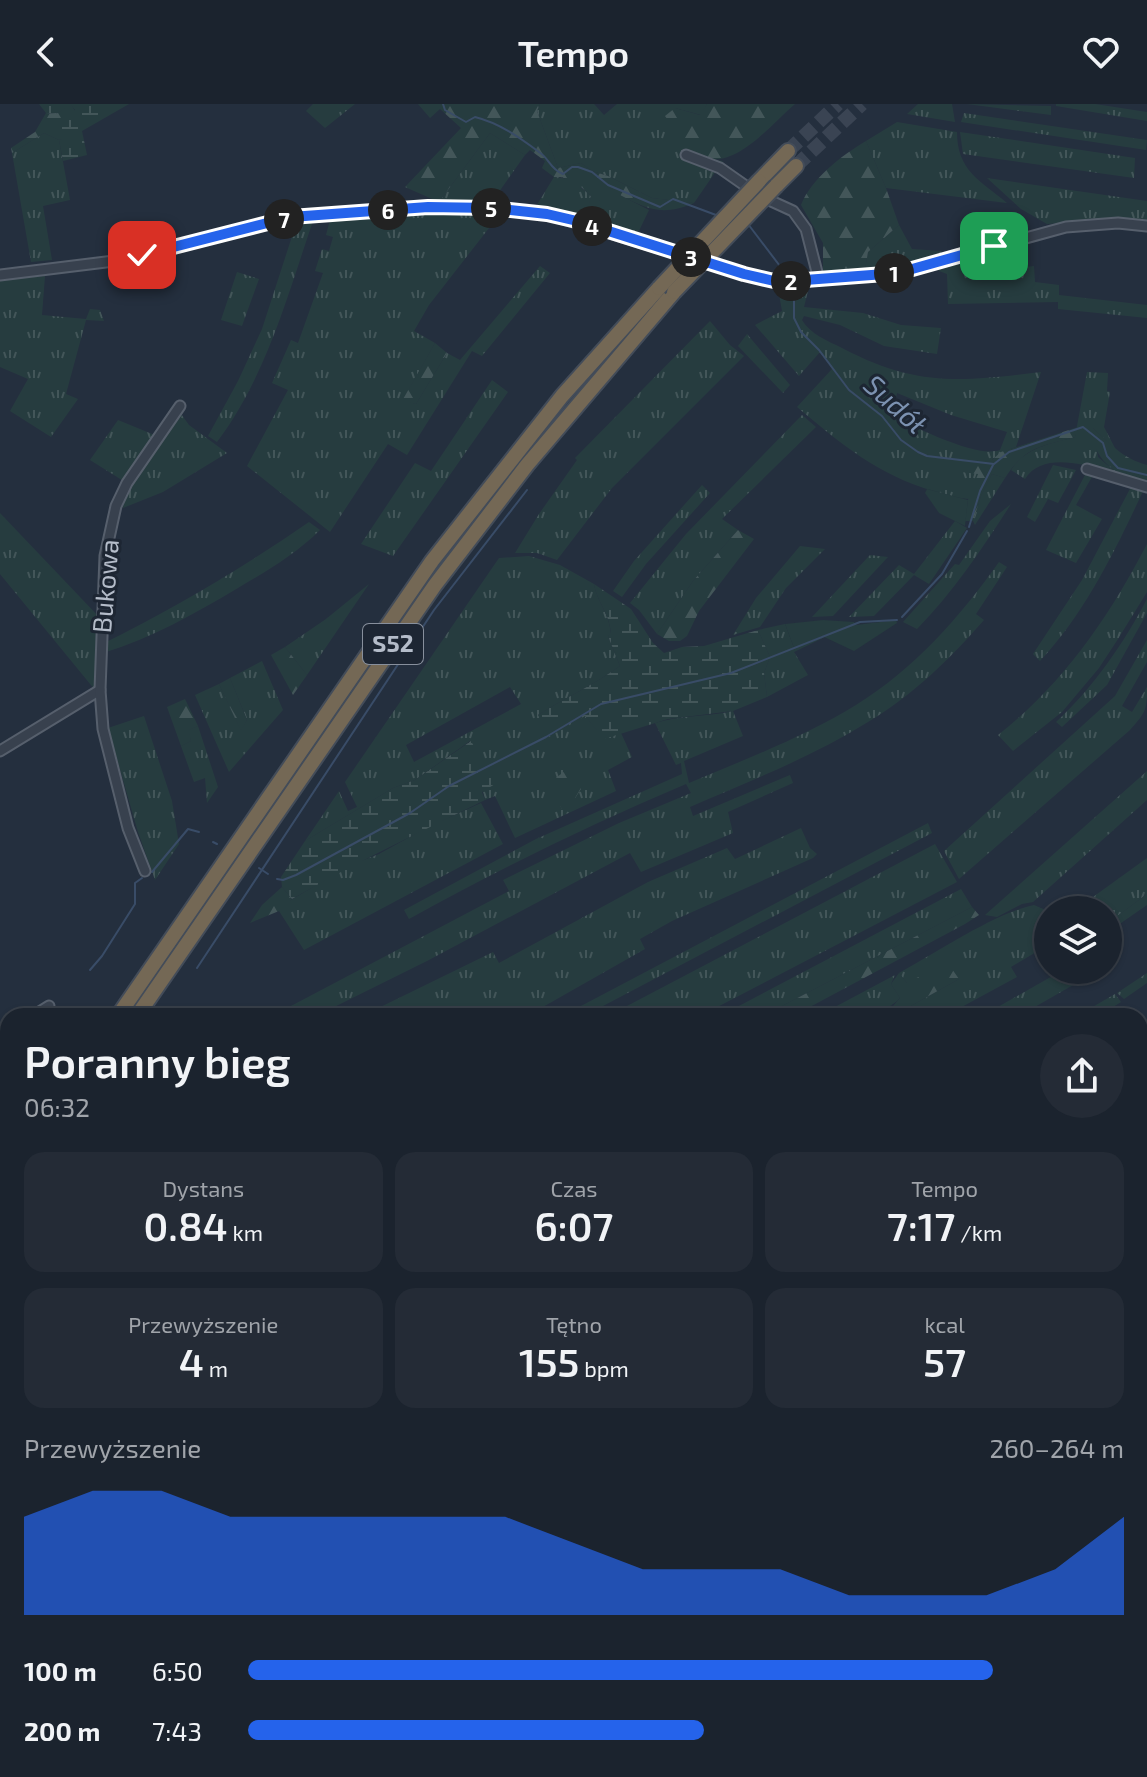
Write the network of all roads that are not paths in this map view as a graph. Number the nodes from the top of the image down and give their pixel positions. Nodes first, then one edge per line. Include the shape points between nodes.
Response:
1 (788, 151) tunnel mouth
2 (686, 155) dead end
3 (796, 166) tunnel mouth
4 (1147, 226) edge
5 (0, 275) edge
6 (819, 280) junction
7 (180, 406) dead end
8 (1087, 469) dead end
9 (1147, 487) edge
10 (100, 690) junction
11 (0, 751) edge
12 (145, 871) dead end
13 (49, 1006) dead end
14 (46, 1008) edge
15 (123, 1008) edge
16 (143, 1008) edge

1 - 15 highway, S52, bridge via 562,396 442,548
2 - 6 street via 720,168 793,211 806,229
3 - 16 highway, S52, bridge via 674,292 527,465 435,585
4 - 6 street via 1066,227 898,273
5 - 6 street via 114,261 291,217 428,207 547,214 759,278
7 - 10 street, Bukowa via 116,506 105,556
8 - 9 street
10 - 11 street
10 - 12 street, Bukowa via 110,766
13 - 14 street

